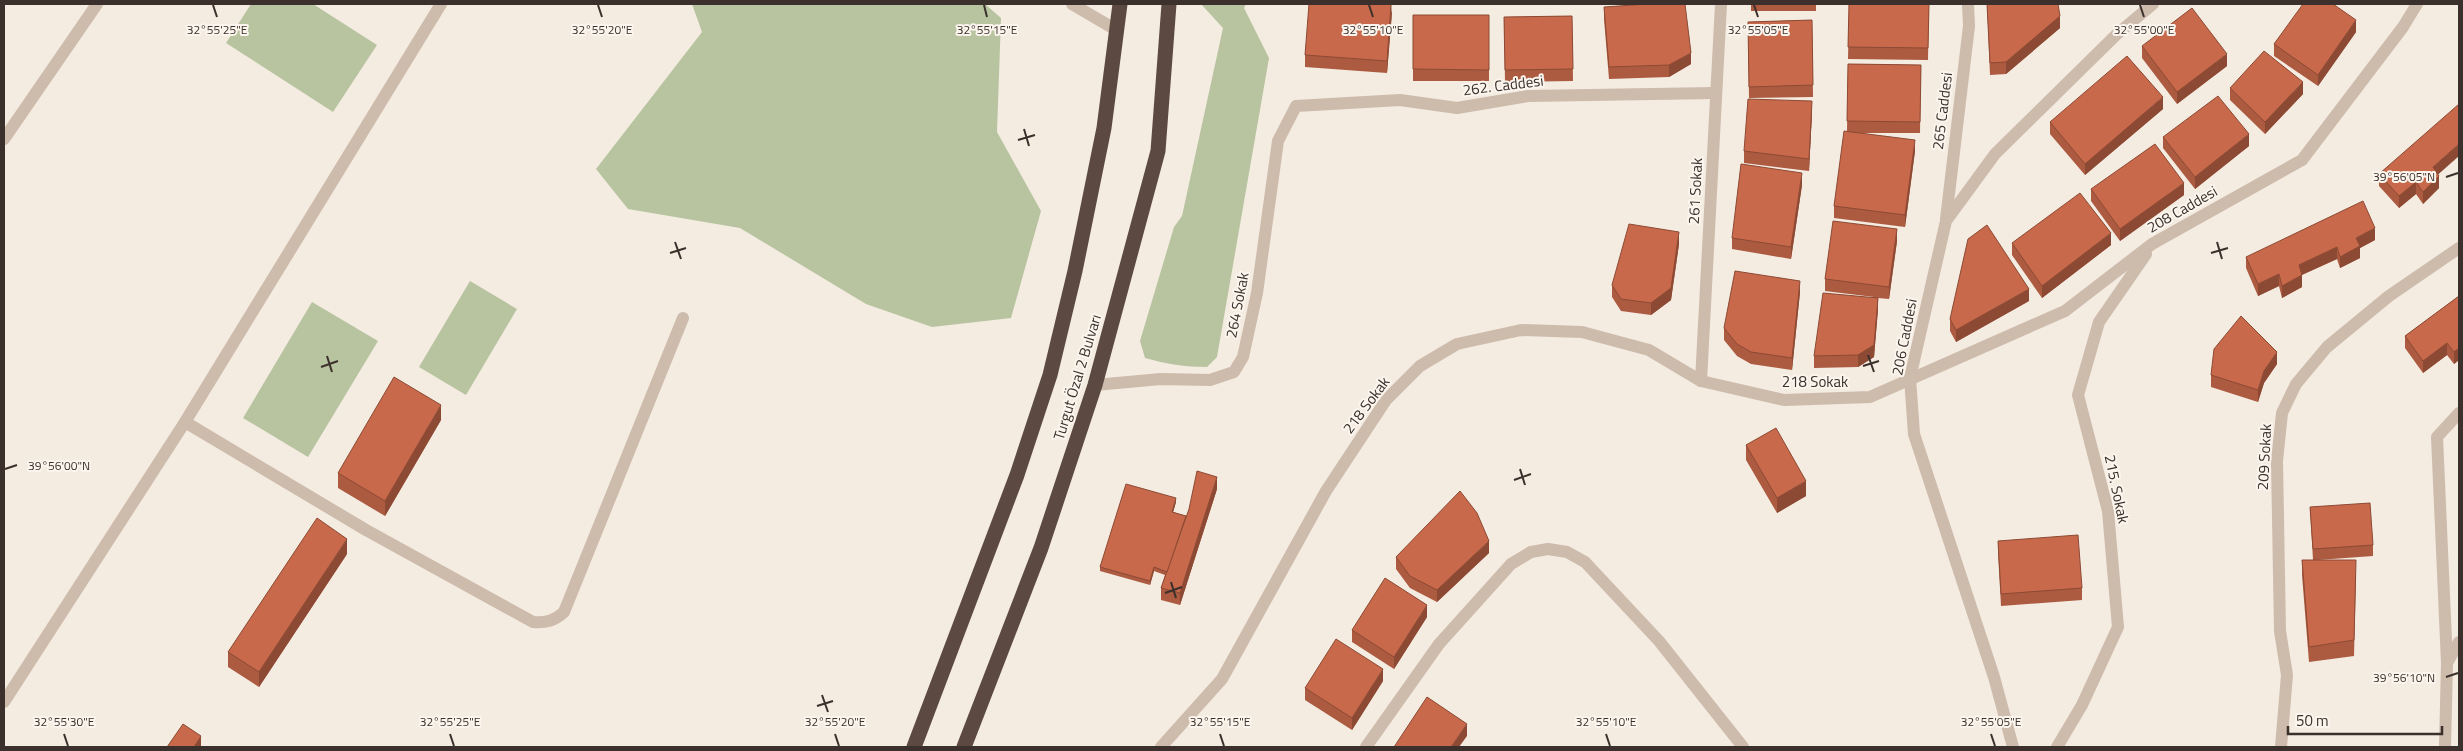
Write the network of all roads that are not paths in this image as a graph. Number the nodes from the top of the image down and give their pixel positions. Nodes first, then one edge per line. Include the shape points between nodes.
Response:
1 (97, 4) edge
2 (441, 4) edge
3 (1072, 4) edge
4 (1120, 4) edge
5 (1169, 4) edge
6 (1721, 4) edge
7 (1968, 4) edge
8 (2153, 4) edge
9 (2417, 4) edge
10 (1118, 31) junction
11 (1715, 93) junction
12 (1296, 106) joint
13 (4, 139) edge
14 (1946, 221) junction
15 (2152, 244) junction
16 (2459, 248) edge
17 (683, 318) dead end
18 (1910, 378) junction
19 (1701, 381) junction
20 (1095, 385) junction
21 (2459, 414) edge
22 (185, 422) junction
23 (2459, 642) edge
24 (2447, 663) junction
25 (4, 702) edge
26 (914, 747) edge
27 (964, 747) edge
28 (1160, 747) edge
29 (1366, 747) edge
30 (1743, 747) edge
31 (2013, 747) edge
32 (2057, 747) edge
33 (2281, 747) edge
34 (2445, 747) edge

1 - 13 street
2 - 22 street
3 - 10 street
4 - 10 highway, Turgut Özal 2 Bulvarı
5 - 20 highway, Turgut Özal 2 Bulvarı via 1158,151
6 - 11 street, 261 Sokak
7 - 14 street, 265 Caddesi via 1969,26
8 - 14 street, 206 Caddesi via 2116,35 1995,154
9 - 15 street, 208 Caddesi via 2302,160
10 - 26 highway, Turgut Özal 2 Bulvarı via 1100,147 1050,375 1017,475
11 - 12 street, 262. Caddesi via 1528,96 1457,108 1400,100
11 - 19 street, 261 Sokak
12 - 20 street, 264 Sokak via 1278,141 1257,293 1243,357 1234,372 1210,380 1161,379
14 - 18 street, 206 Caddesi
15 - 18 street, 208 Caddesi via 2065,311
15 - 32 street, 215. Sokak via 2100,322 2078,395 2108,511 2118,628 2082,705
16 - 33 street, 209 Sokak via 2389,296 2327,347 2296,384 2282,413 2277,460 2280,630 2287,675
17 - 22 street via 564,612 544,623 533,622 366,530
18 - 19 street, 218 Sokak via 1870,397 1784,400
18 - 31 street, 206 Caddesi via 1914,434 1994,677
19 - 28 street, 218 Sokak via 1650,350 1582,332 1521,330 1457,344 1420,366 1386,400 1326,491 1222,679
20 - 27 highway, Turgut Özal 2 Bulvarı via 1041,548
21 - 24 street via 2437,437
22 - 25 street
23 - 24 street
24 - 34 street
29 - 30 street via 1439,644 1511,564 1531,552 1548,549 1567,552 1584,562 1659,641

